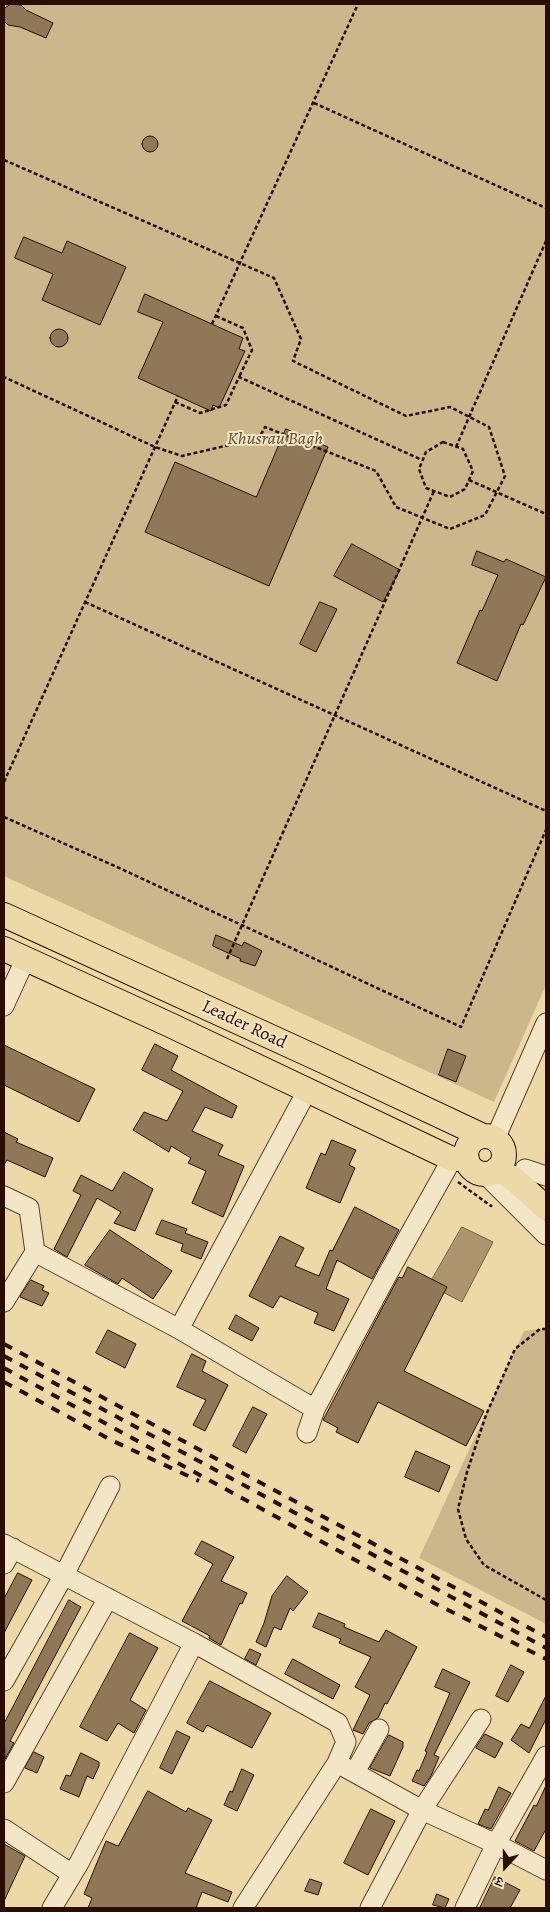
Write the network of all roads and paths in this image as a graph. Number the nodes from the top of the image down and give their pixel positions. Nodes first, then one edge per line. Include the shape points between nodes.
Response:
1 (358, 4) edge
2 (314, 103) junction
3 (4, 160) edge
4 (546, 208) edge
5 (546, 241) edge
6 (240, 262) junction
7 (216, 316) junction
8 (212, 324) dead end
9 (4, 377) edge
10 (238, 377) junction
11 (178, 396) dead end
12 (175, 402) junction
13 (470, 418) junction
14 (456, 446) junction
15 (155, 447) junction
16 (422, 460) junction
17 (469, 480) junction
18 (434, 491) junction
19 (496, 492) junction
20 (546, 514) edge
21 (422, 517) junction
22 (85, 602) junction
23 (335, 715) junction
24 (4, 782) edge
25 (546, 811) edge
26 (4, 817) edge
27 (546, 830) edge
28 (4, 915) edge
29 (242, 925) junction
30 (4, 950) edge
31 (227, 959) dead end
32 (25, 960) junction
33 (4, 1006) edge
34 (546, 1023) edge
35 (307, 1091) junction
36 (493, 1154) junction
37 (459, 1159) junction
38 (536, 1172) edge
39 (546, 1190) edge
40 (4, 1196) edge
41 (546, 1208) edge
42 (546, 1235) edge
43 (35, 1252) junction
44 (4, 1302) edge
45 (546, 1329) edge
46 (179, 1330) junction
47 (315, 1408) junction
48 (307, 1433) dead end
49 (110, 1486) dead end
50 (7, 1552) edge
51 (64, 1575) junction
52 (108, 1598) junction
53 (546, 1600) edge
54 (194, 1643) junction
55 (4, 1681) edge
56 (481, 1719) dead end
57 (379, 1729) dead end
58 (546, 1756) edge
59 (337, 1763) junction
60 (355, 1772) junction
61 (4, 1783) edge
62 (422, 1810) junction
63 (4, 1829) edge
64 (496, 1844) junction
65 (546, 1870) edge
66 (72, 1874) junction
67 (250, 1906) edge
68 (52, 1908) edge
69 (370, 1908) edge
70 (464, 1908) edge

1 - 2 path
2 - 4 path
2 - 6 path
3 - 6 path
5 - 13 path
6 - 7 path
6 - 13 path via 274,278 301,340 293,361 406,416 450,407
7 - 8 path
7 - 10 path via 243,328 252,350
9 - 15 path
10 - 12 path via 226,405 200,413
10 - 16 path
11 - 12 path
12 - 15 path
13 - 14 path
13 - 19 path via 489,427 505,476
14 - 16 path via 444,442 426,452
14 - 17 path via 464,449 473,471
15 - 21 path via 182,456 259,438 265,427 376,472 396,507
15 - 22 path
16 - 18 path via 419,469 426,488
17 - 18 path via 465,489 450,497
17 - 19 path
18 - 21 path
19 - 20 path
19 - 21 path via 485,515 450,529
21 - 23 path
22 - 23 path
22 - 24 path
23 - 25 path
23 - 29 path
26 - 29 path
27 - 29 path via 461,1027
28 - 36 main road, Leader Road via 317,1058
29 - 31 path
30 - 32 main road, Leader Road
32 - 33 street
32 - 35 main road, Leader Road
34 - 36 street
35 - 37 main road, Leader Road
35 - 46 street
36 - 37 main road, Leader Road via 473,1170
36 - 38 main road
36 - 41 main road via 514,1179
36 - 42 street
37 - 47 street
38 - 39 main road
40 - 43 street via 29,1208
43 - 44 street
43 - 46 street
45 - 53 path via 540,1329 516,1349 486,1415 458,1509 466,1539 484,1565
46 - 47 street
47 - 48 street
49 - 51 street
50 - 51 street
51 - 52 street
51 - 55 street
52 - 54 street
52 - 61 street
54 - 59 street via 338,1723 346,1742
54 - 66 street
56 - 62 street
57 - 60 street
58 - 64 street
59 - 60 street
59 - 67 street
60 - 62 street
62 - 64 street
62 - 69 street
63 - 66 street
64 - 65 street
64 - 70 street
66 - 68 street

